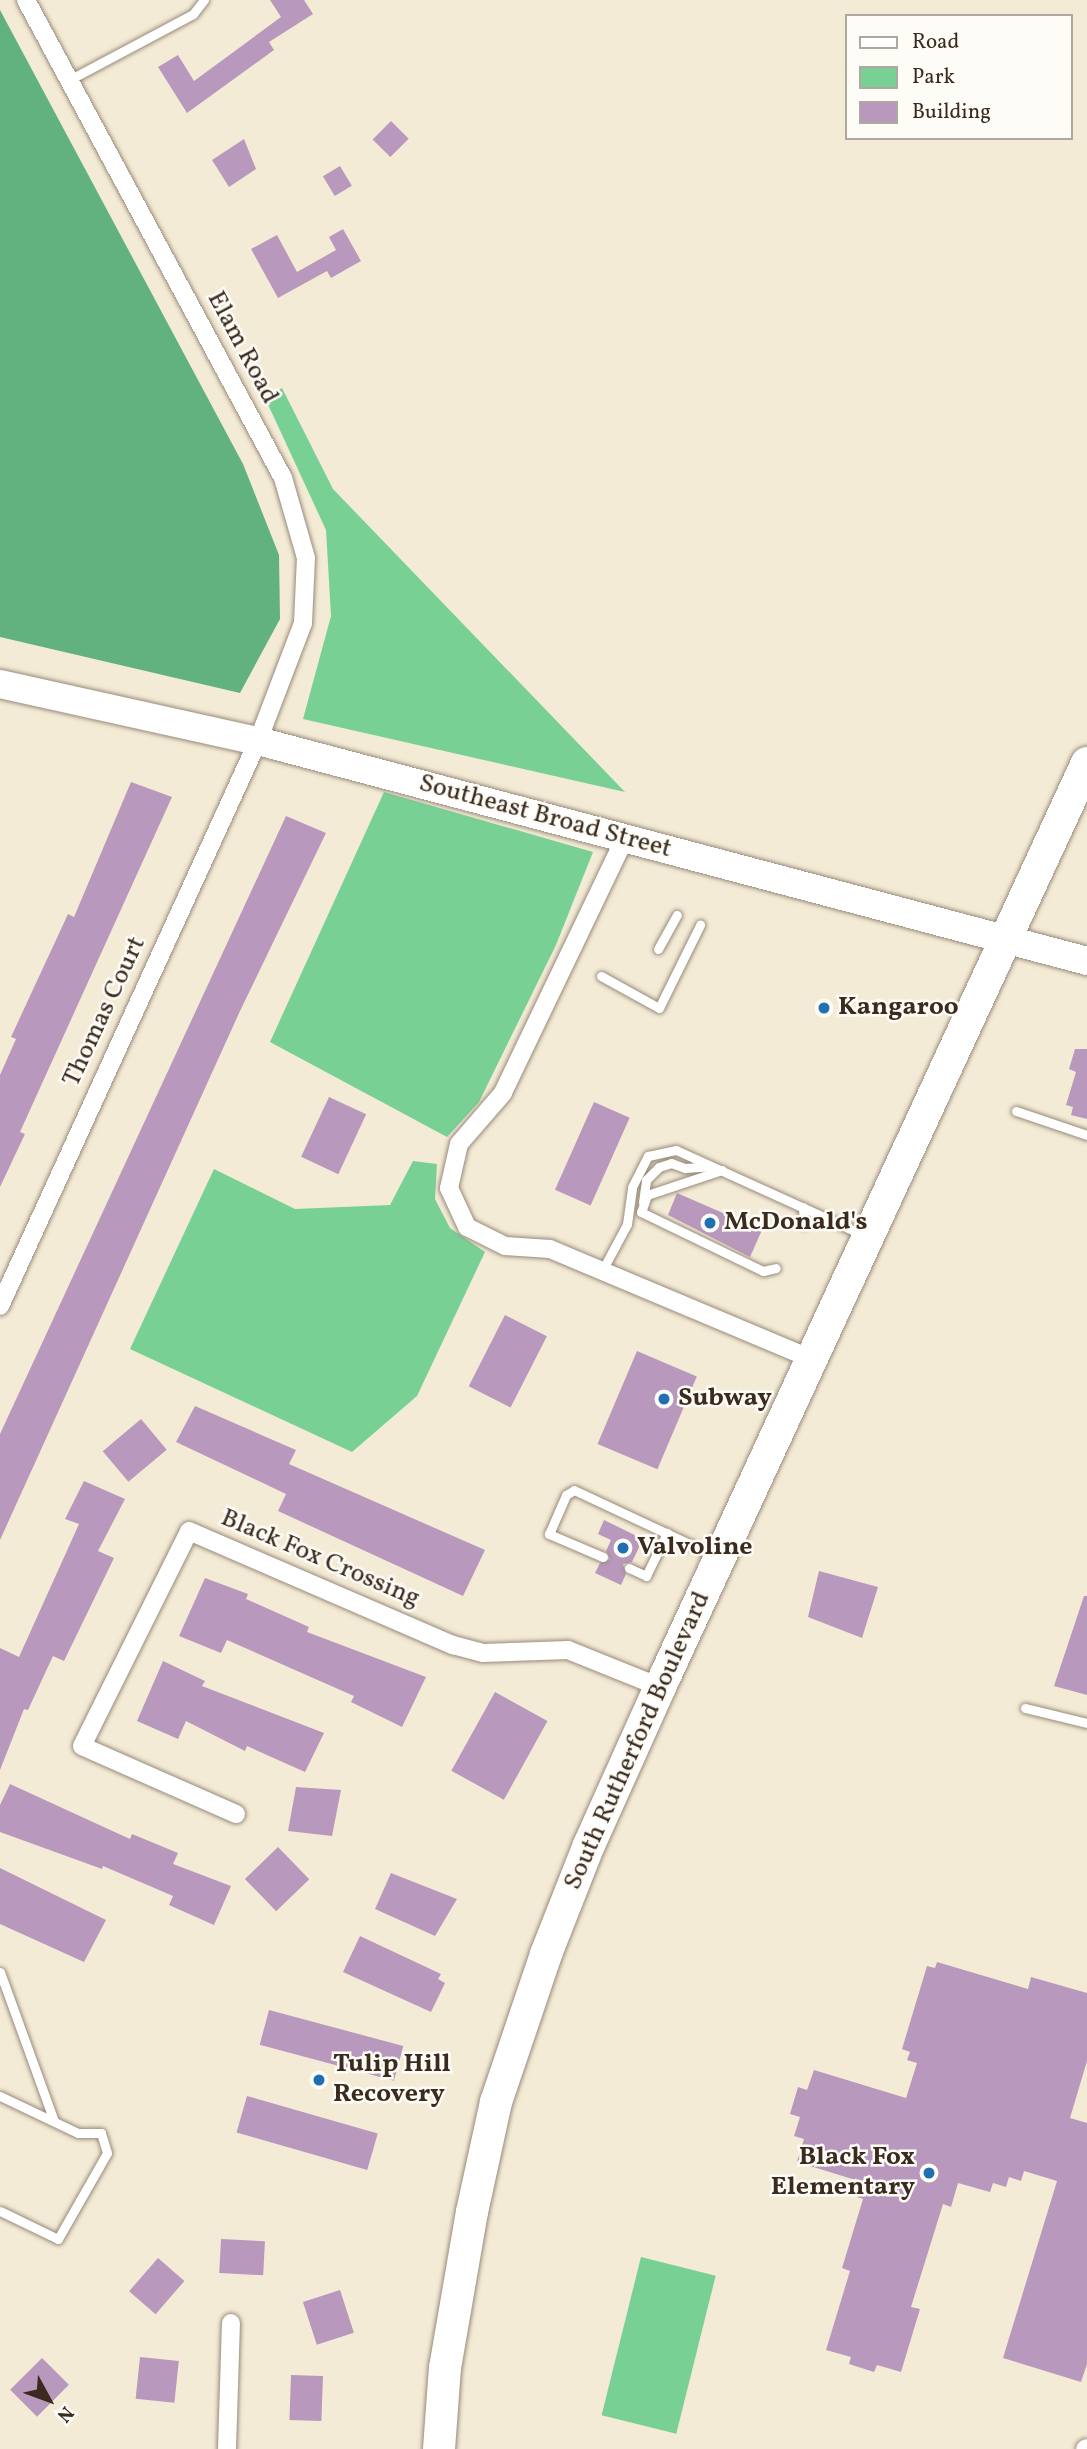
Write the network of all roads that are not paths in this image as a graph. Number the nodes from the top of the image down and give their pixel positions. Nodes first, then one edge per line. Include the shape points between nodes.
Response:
1 (26, 0) edge
2 (204, 0) edge
3 (69, 79) junction
4 (0, 684) edge
5 (258, 741) junction
6 (1087, 763) edge
7 (625, 838) junction
8 (677, 915) dead end
9 (700, 925) dead end
10 (1007, 936) junction
11 (659, 949) dead end
12 (1087, 961) edge
13 (601, 976) dead end
14 (639, 983) dead end
15 (634, 994) junction
16 (1016, 1111) dead end
17 (1087, 1135) edge
18 (713, 1166) junction
19 (722, 1170) junction
20 (643, 1202) junction
21 (803, 1207) junction
22 (627, 1220) junction
23 (804, 1224) dead end
24 (636, 1227) dead end
25 (868, 1238) junction
26 (776, 1268) dead end
27 (603, 1269) junction
28 (0, 1306) edge
29 (812, 1359) junction
30 (667, 1533) junction
31 (603, 1557) dead end
32 (720, 1558) junction
33 (629, 1568) dead end
34 (660, 1687) junction
35 (1024, 1708) dead end
36 (1087, 1723) edge
37 (236, 1814) dead end
38 (0, 1972) edge
39 (0, 2096) edge
40 (54, 2122) junction
41 (0, 2211) edge
42 (231, 2323) dead end
43 (227, 2449) edge
44 (439, 2449) edge

1 - 3 street, Elam Road
2 - 3 lane via 193,14
3 - 5 street, Elam Road via 283,478 306,558 303,623
4 - 5 main road, Southeast Broad Street
5 - 7 main road, Southeast Broad Street
5 - 28 street, Thomas Court
6 - 10 highway, South Rutherford Boulevard
7 - 10 main road, Southeast Broad Street
7 - 27 street via 503,1093 459,1144 449,1188 467,1227 505,1246 550,1249
8 - 11 lane
9 - 15 lane via 659,1008
10 - 12 main road, Southeast Broad Street
10 - 25 highway, South Rutherford Boulevard
13 - 15 lane
14 - 15 lane
16 - 17 lane
18 - 19 lane
18 - 20 lane via 685,1168 671,1163 659,1167 646,1180
18 - 22 lane via 676,1150 648,1156 632,1187
19 - 20 lane via 666,1186 646,1195
19 - 21 lane
20 - 26 lane via 641,1212 652,1221 763,1271
21 - 23 lane
21 - 25 lane
22 - 24 lane
22 - 27 lane
25 - 29 highway, South Rutherford Boulevard
27 - 29 street
29 - 32 highway, South Rutherford Boulevard
30 - 31 lane via 574,1490 566,1495 549,1534
30 - 32 lane
30 - 33 lane via 646,1576
32 - 34 highway, South Rutherford Boulevard
34 - 37 street, Black Fox Crossing via 568,1650 483,1653 453,1645 189,1531 82,1746
34 - 44 highway, South Rutherford Boulevard via 537,1977 496,2102 465,2244 445,2368
35 - 36 lane
38 - 40 lane
39 - 40 lane
40 - 41 lane via 78,2133 101,2133 107,2153 58,2239
42 - 43 street

